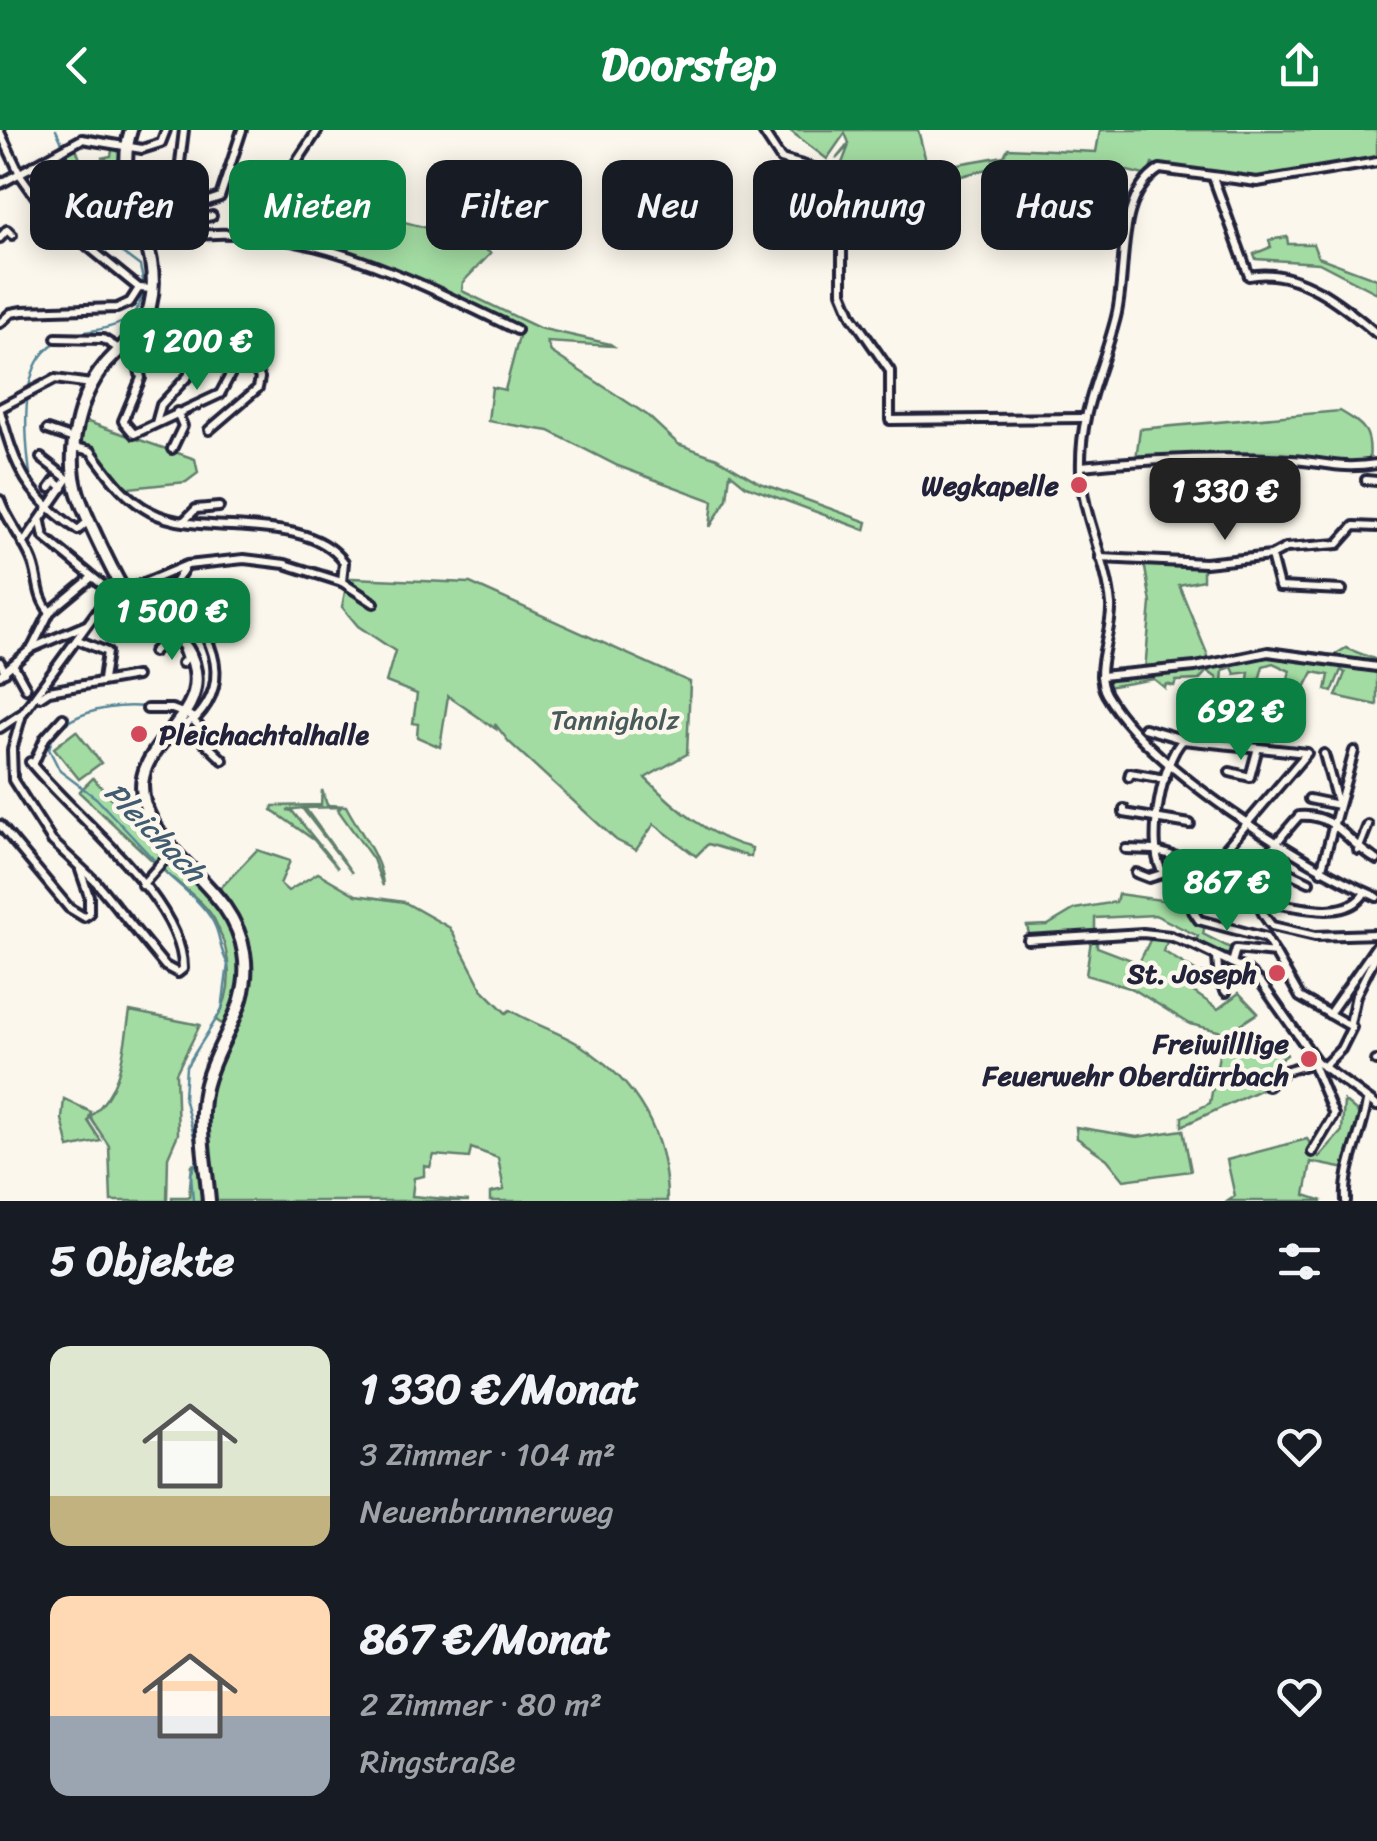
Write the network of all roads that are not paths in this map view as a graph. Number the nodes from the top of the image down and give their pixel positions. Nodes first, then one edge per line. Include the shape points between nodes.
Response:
1 (131, 130) edge
2 (166, 130) edge
3 (184, 130) edge
4 (242, 130) edge
5 (762, 130) edge
6 (0, 132) edge
7 (314, 132) edge
8 (88, 134) edge
9 (127, 144) junction
10 (127, 160) edge
11 (298, 160) edge
12 (1377, 162) edge
13 (21, 176) junction
14 (1213, 176) junction
15 (0, 184) edge
16 (212, 216) dead end
17 (209, 217) edge
18 (8, 230) dead end
19 (209, 231) edge
20 (0, 238) edge
21 (148, 250) edge
22 (146, 288) junction
23 (0, 313) edge
24 (11, 313) junction
25 (0, 323) edge
26 (517, 330) dead end
27 (1377, 334) edge
28 (56, 338) dead end
29 (122, 348) junction
30 (189, 358) dead end
31 (92, 384) junction
32 (2, 408) edge
33 (177, 412) junction
34 (1082, 418) junction
35 (156, 425) junction
36 (47, 430) dead end
37 (209, 430) dead end
38 (75, 443) junction
39 (172, 449) dead end
40 (40, 458) dead end
41 (1377, 464) edge
42 (1081, 466) junction
43 (1366, 480) dead end
44 (1377, 481) edge
45 (50, 488) dead end
46 (63, 488) junction
47 (0, 500) edge
48 (219, 507) dead end
49 (47, 510) junction
50 (185, 520) junction
51 (41, 522) junction
52 (84, 524) dead end
53 (1377, 527) edge
54 (35, 530) junction
55 (44, 537) junction
56 (24, 544) junction
57 (1271, 556) junction
58 (1100, 558) junction
59 (186, 566) junction
60 (91, 578) junction
61 (343, 581) junction
62 (173, 586) junction
63 (1342, 590) dead end
64 (117, 592) junction
65 (130, 601) junction
66 (374, 603) dead end
67 (50, 612) junction
68 (87, 625) junction
69 (170, 636) junction
70 (78, 640) junction
71 (32, 648) junction
72 (153, 652) dead end
73 (0, 662) edge
74 (182, 663) dead end
75 (14, 666) junction
76 (1377, 667) edge
77 (3, 674) edge
78 (136, 676) dead end
79 (1101, 676) junction
80 (103, 680) junction
81 (26, 688) dead end
82 (30, 704) junction
83 (146, 710) dead end
84 (22, 714) junction
85 (188, 716) junction
86 (63, 718) dead end
87 (0, 728) edge
88 (1144, 728) dead end
89 (1183, 740) junction
90 (1257, 751) junction
91 (1354, 752) dead end
92 (1324, 754) dead end
93 (223, 760) dead end
94 (1171, 763) junction
95 (1230, 772) dead end
96 (1129, 777) dead end
97 (1165, 779) junction
98 (1308, 800) dead end
99 (1338, 805) junction
100 (1124, 809) dead end
101 (1157, 820) junction
102 (1248, 822) junction
103 (1333, 822) junction
104 (1190, 824) dead end
105 (0, 826) edge
106 (1368, 826) dead end
107 (1274, 843) junction
108 (174, 849) junction
109 (1126, 849) dead end
110 (1154, 850) junction
111 (1358, 850) junction
112 (1221, 854) dead end
113 (1180, 858) dead end
114 (1263, 860) junction
115 (1377, 860) edge
116 (79, 869) junction
117 (1321, 871) junction
118 (1136, 873) dead end
119 (1165, 873) junction
120 (1309, 882) dead end
121 (142, 885) junction
122 (1196, 888) junction
123 (1365, 892) junction
124 (1377, 897) edge
125 (1261, 904) junction
126 (1377, 934) edge
127 (1028, 940) dead end
128 (1377, 945) edge
129 (1276, 953) junction
130 (1377, 954) edge
131 (1217, 957) junction
132 (1232, 962) junction
133 (1204, 979) dead end
134 (1219, 982) junction
135 (1226, 992) dead end
136 (1329, 1014) junction
137 (1350, 1024) junction
138 (1318, 1062) junction
139 (1268, 1086) dead end
140 (1367, 1102) junction
141 (1377, 1106) edge
142 (1312, 1152) dead end
143 (209, 1201) edge
144 (1346, 1201) edge

1 - 9 main road
2 - 9 street via 150,148
3 - 4 street via 178,171 192,196 208,201 228,185
5 - 34 street via 781,159 834,179 842,218 842,292 890,370 890,420
6 - 13 street
7 - 11 street
8 - 9 street
8 - 13 street
9 - 10 main road
12 - 14 street via 1257,182
13 - 15 street
13 - 22 street via 53,218
14 - 27 street via 1249,276 1283,276 1334,300
14 - 34 street via 1160,169 1144,184 1126,228 1116,320
16 - 17 street
18 - 20 street
19 - 26 street via 272,238 360,260
21 - 22 main road
22 - 24 street via 116,308
22 - 29 main road via 145,318
23 - 24 street
24 - 25 street
28 - 29 street via 90,337
29 - 31 main road
29 - 35 street via 142,372 125,427 136,434
30 - 35 street via 189,374 161,405
31 - 32 street via 55,379
31 - 38 main road
32 - 49 street via 24,476
33 - 35 street
33 - 37 street via 216,396 226,388 232,366 250,362 259,374 258,388
33 - 39 street via 183,426
34 - 42 street
36 - 38 street
38 - 50 street via 92,451 110,480 144,508
38 - 64 main road via 78,493
40 - 46 street via 68,479
41 - 42 street via 1338,469 1296,460 1205,459
42 - 58 street
43 - 44 street
45 - 46 street via 56,481
46 - 49 street
47 - 56 street via 6,522
48 - 50 street via 196,508
49 - 51 street
49 - 52 street via 78,530
50 - 61 street via 310,540 337,553 346,566
51 - 54 street
51 - 55 street
53 - 57 street via 1354,526 1338,544 1276,550
54 - 55 street
54 - 56 street
55 - 60 street
56 - 67 street
57 - 58 street via 1178,564
57 - 63 street via 1278,587
58 - 79 street via 1111,607
59 - 61 street via 257,560
59 - 62 street
59 - 64 street
60 - 64 street
60 - 67 street
61 - 66 street
62 - 65 street
62 - 85 street via 215,654 212,691
64 - 65 main road
64 - 68 street
64 - 69 street
65 - 85 main road via 190,652 196,679
67 - 71 street
68 - 70 street
68 - 71 street
69 - 72 street
69 - 74 street via 184,654
70 - 80 street via 107,652
70 - 82 street
71 - 75 street
73 - 77 street
75 - 77 street
75 - 81 street
76 - 79 street via 1268,652
78 - 80 street
79 - 94 street via 1132,731
80 - 82 street via 49,691
82 - 84 street
83 - 85 street
84 - 87 street
84 - 116 street via 12,750 13,780 52,842
85 - 93 street
85 - 108 main road via 146,763 142,792
86 - 121 street via 32,764
88 - 89 street
89 - 90 street
89 - 94 street
90 - 95 street via 1250,777
90 - 102 street via 1307,752
91 - 99 street
92 - 99 street
94 - 97 street
94 - 102 street
96 - 97 street via 1130,772
97 - 101 street
98 - 99 street
99 - 103 street
100 - 101 street
101 - 104 street
101 - 110 street
102 - 107 street
102 - 112 street
103 - 107 street via 1299,816
103 - 111 street
103 - 117 street
105 - 116 street via 69,908 87,916 89,896
106 - 111 street
107 - 114 street
107 - 117 street
108 - 121 street
108 - 143 main road via 235,922 246,972 240,1012 203,1100
109 - 110 street
110 - 113 street
110 - 119 street
111 - 115 street
114 - 120 street
114 - 125 street
116 - 121 street via 165,966 182,971 176,934
117 - 123 street
118 - 119 street
119 - 122 street
122 - 125 street
122 - 129 street via 1192,911 1199,920 1266,938
123 - 124 street
123 - 125 street via 1358,904 1340,910
125 - 126 street via 1268,923 1283,930 1350,938
127 - 131 street via 1159,934
128 - 136 street
129 - 132 street via 1236,949
129 - 136 street via 1300,997
130 - 137 street
131 - 132 street
131 - 134 street
132 - 138 street via 1272,993
133 - 134 street
134 - 135 street
136 - 137 street
137 - 138 street via 1346,1042
138 - 139 street via 1285,1070
138 - 140 street
138 - 142 street via 1334,1115
140 - 141 street
140 - 144 street via 1347,1170

